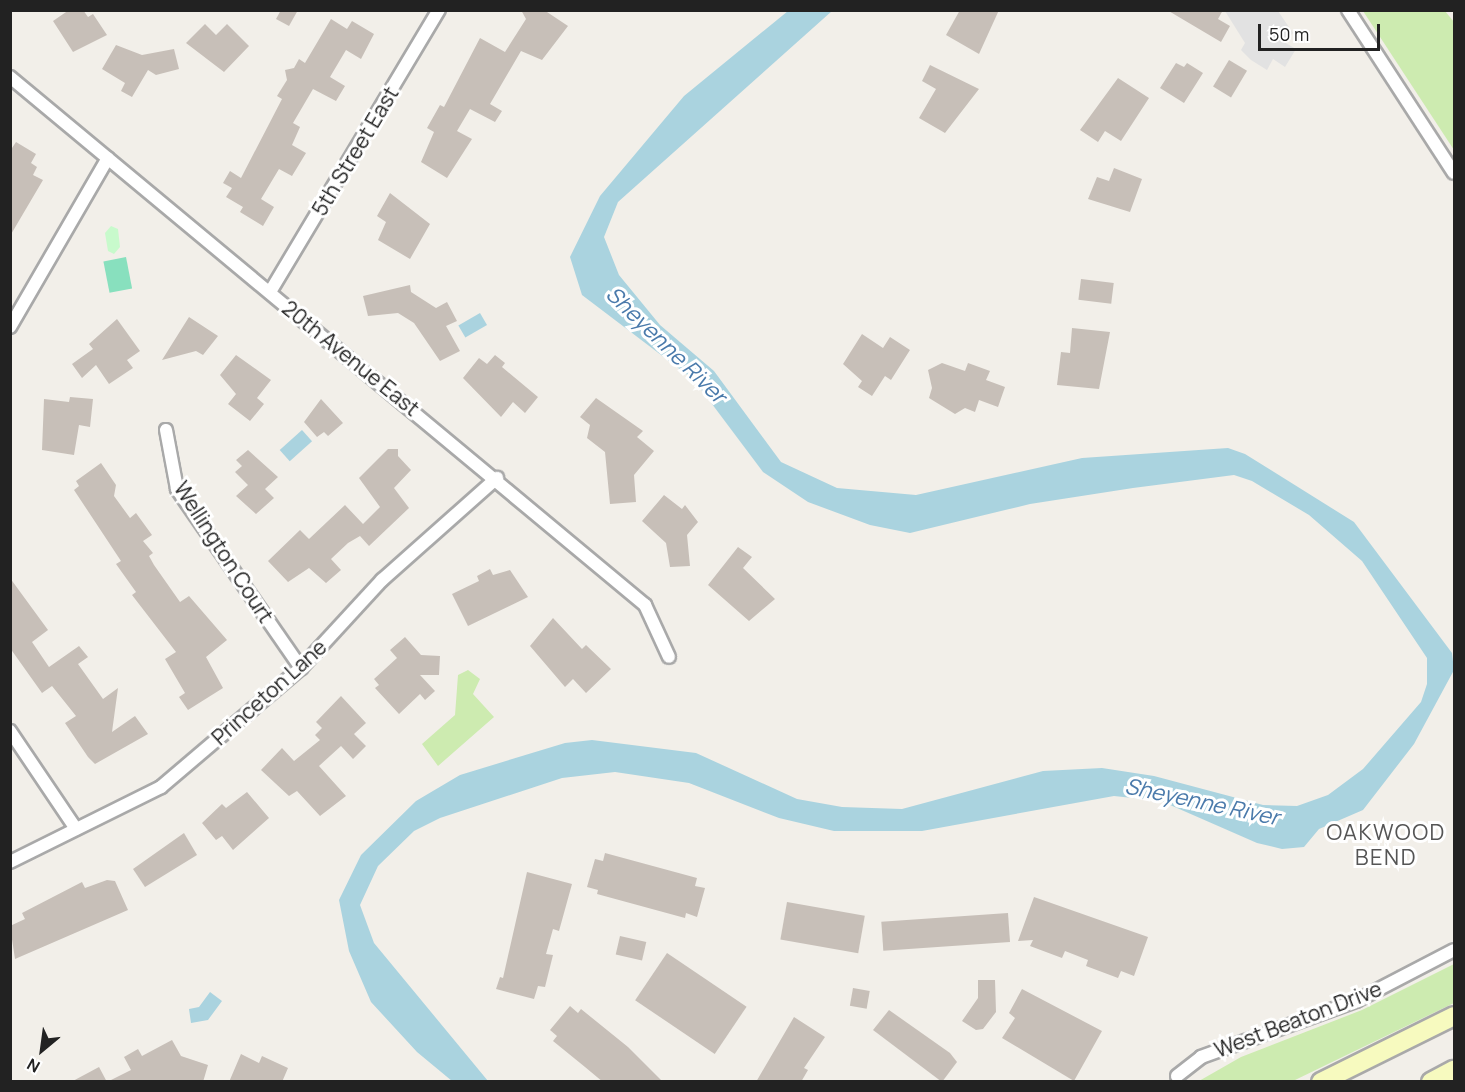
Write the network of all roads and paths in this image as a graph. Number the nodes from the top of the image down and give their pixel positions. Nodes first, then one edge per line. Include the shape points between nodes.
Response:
1 (439, 10) edge
2 (1348, 10) edge
3 (10, 77) edge
4 (108, 158) junction
5 (1455, 173) edge
6 (270, 291) junction
7 (10, 327) edge
8 (166, 430) dead end
9 (497, 478) junction
10 (669, 657) dead end
11 (301, 668) junction
12 (10, 731) edge
13 (76, 829) junction
14 (10, 862) edge
15 (1455, 950) edge
16 (1455, 1016) edge
17 (1455, 1070) edge
18 (1177, 1080) edge
19 (1321, 1082) edge
20 (1431, 1082) edge

1 - 6 street, 5th Street East
2 - 5 street
3 - 4 street, 20th Avenue East
4 - 6 street, 20th Avenue East
4 - 7 street
6 - 9 street, 20th Avenue East
8 - 11 street, Wellington Court via 177,489
9 - 10 street, 20th Avenue East via 645,605
9 - 11 street, Princeton Lane via 382,580
11 - 13 street, Princeton Lane via 161,787
12 - 13 street
13 - 14 street, Princeton Lane
15 - 18 street, West Beaton Drive via 1356,1000 1201,1057
16 - 19 main road
17 - 20 main road

